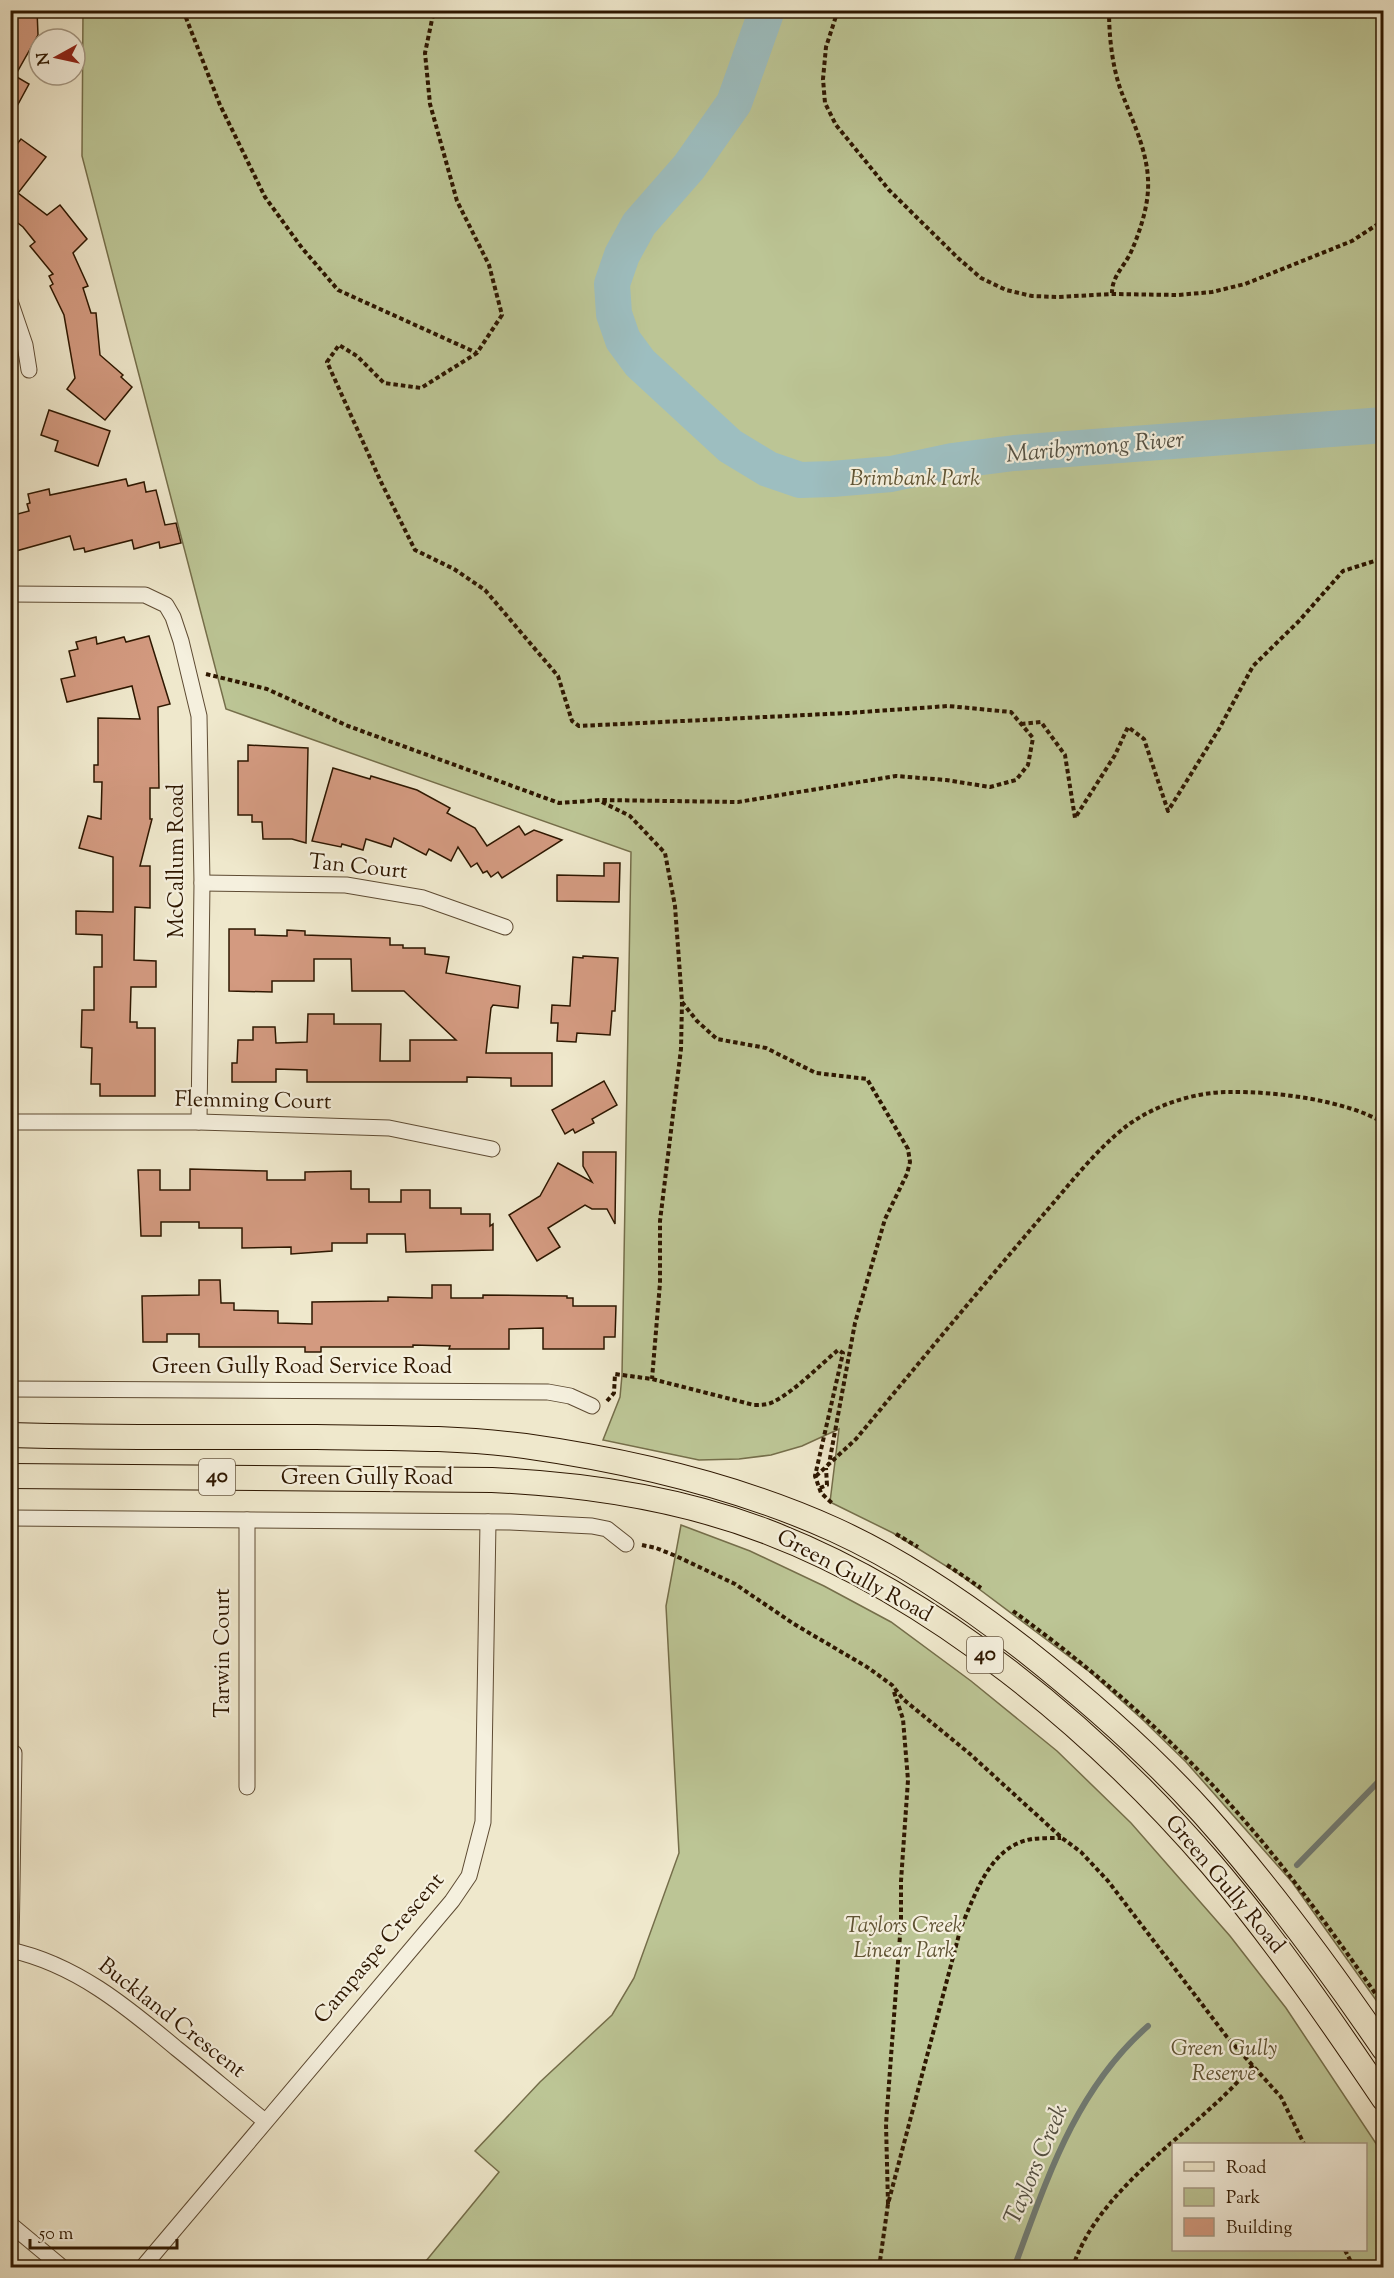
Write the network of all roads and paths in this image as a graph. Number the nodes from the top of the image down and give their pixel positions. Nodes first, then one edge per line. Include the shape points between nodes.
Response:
1 (183, 10) edge
2 (434, 10) edge
3 (838, 10) edge
4 (1109, 10) edge
5 (1383, 220) edge
6 (1112, 294) junction
7 (10, 301) edge
8 (477, 354) junction
9 (29, 370) dead end
10 (1383, 558) edge
11 (10, 594) edge
12 (188, 670) junction
13 (1021, 724) junction
14 (600, 800) junction
15 (202, 883) junction
16 (505, 927) dead end
17 (682, 1002) junction
18 (10, 1122) edge
19 (199, 1122) junction
20 (1383, 1123) edge
21 (492, 1149) dead end
22 (652, 1380) junction
23 (10, 1389) edge
24 (592, 1406) joint
25 (10, 1435) edge
26 (819, 1458) dead end
27 (827, 1466) junction
28 (10, 1476) edge
29 (815, 1476) dead end
30 (820, 1488) dead end
31 (10, 1518) edge
32 (247, 1520) junction
33 (488, 1522) junction
34 (626, 1544) joint
35 (892, 1685) junction
36 (14, 1753) dead end
37 (247, 1786) dead end
38 (1062, 1838) junction
39 (11, 1950) edge
40 (1383, 2049) edge
41 (1253, 2065) junction
42 (1383, 2099) edge
43 (265, 2121) junction
44 (1173, 2143) edge
45 (1303, 2143) edge
46 (1172, 2144) edge
47 (888, 2204) junction
48 (10, 2224) edge
49 (1346, 2251) edge
50 (63, 2268) edge
51 (142, 2268) edge
52 (879, 2268) edge
53 (1072, 2268) edge
54 (1354, 2268) edge

1 - 8 path via 220,105 265,197 302,248 338,290
2 - 8 path via 425,52 430,104 457,201 489,265 502,315
3 - 6 path via 826,47 825,103 836,125 889,190 981,278 1006,290 1058,297
4 - 6 path via 1111,50 1144,155 1148,190 1131,254 1112,283
5 - 6 path via 1352,241 1245,284 1178,295
7 - 9 street
8 - 13 path via 421,388 384,383 357,356 339,345 327,362 415,550 485,590 558,676 572,721 579,726 948,706 1011,712
10 - 13 path via 1342,571 1299,621 1252,666 1168,812 1144,739 1128,727 1075,818 1065,754 1041,722
11 - 12 street, McCallum Road via 145,596 166,605 174,617
12 - 14 path via 267,689 348,726 559,803
12 - 15 street, McCallum Road via 199,716
13 - 14 path via 1033,738 1028,765 1016,780 990,787 896,776 738,802
14 - 17 path via 630,816 665,853 675,906
15 - 16 street, Tan Court via 346,885 423,898
15 - 19 street, McCallum Road
17 - 22 path via 681,1049 660,1221 660,1283
17 - 27 path via 717,1039 766,1048 816,1073 867,1079 908,1149 908,1174 885,1218 855,1323
18 - 19 street, Flemming Court
19 - 21 street, Flemming Court via 389,1128
20 - 27 path via 1345,1106 1229,1092 1191,1097 1140,1116 1075,1178 856,1439
22 - 24 path via 615,1374 614,1393 603,1403
22 - 26 path via 765,1405 774,1402 837,1350 843,1353
23 - 24 street, Green Gully Road Service Road via 548,1392
25 - 40 main road, Green Gully Road / 40 via 419,1438 522,1446 700,1482 838,1531 906,1568 993,1625 1111,1721 1203,1813 1250,1869 1304,1936
27 - 29 path
27 - 30 path via 827,1485
28 - 42 main road, Green Gully Road / 40 via 481,1479 554,1483 603,1489 701,1511 764,1531 825,1557 945,1626 1070,1722 1117,1765 1219,1873
31 - 32 street
32 - 33 street
32 - 37 street, Tarwin Court
33 - 34 street via 592,1526 607,1529
33 - 43 street, Campaspe Crescent via 483,1822 469,1876
34 - 35 path via 656,1548 735,1584
35 - 38 path via 903,1699
35 - 47 path via 903,1719 908,1780 902,1922 886,2124
36 - 39 street
38 - 41 path via 1108,1881 1227,2037
38 - 47 path via 1031,1839 1014,1846 996,1858 977,1891 961,1927
39 - 43 street, Buckland Crescent via 45,1960 92,1984
41 - 44 path via 1231,2092
41 - 45 path via 1281,2097
43 - 51 street, Campaspe Crescent
46 - 53 path via 1135,2176 1093,2225
47 - 52 path
48 - 50 street
49 - 54 path

